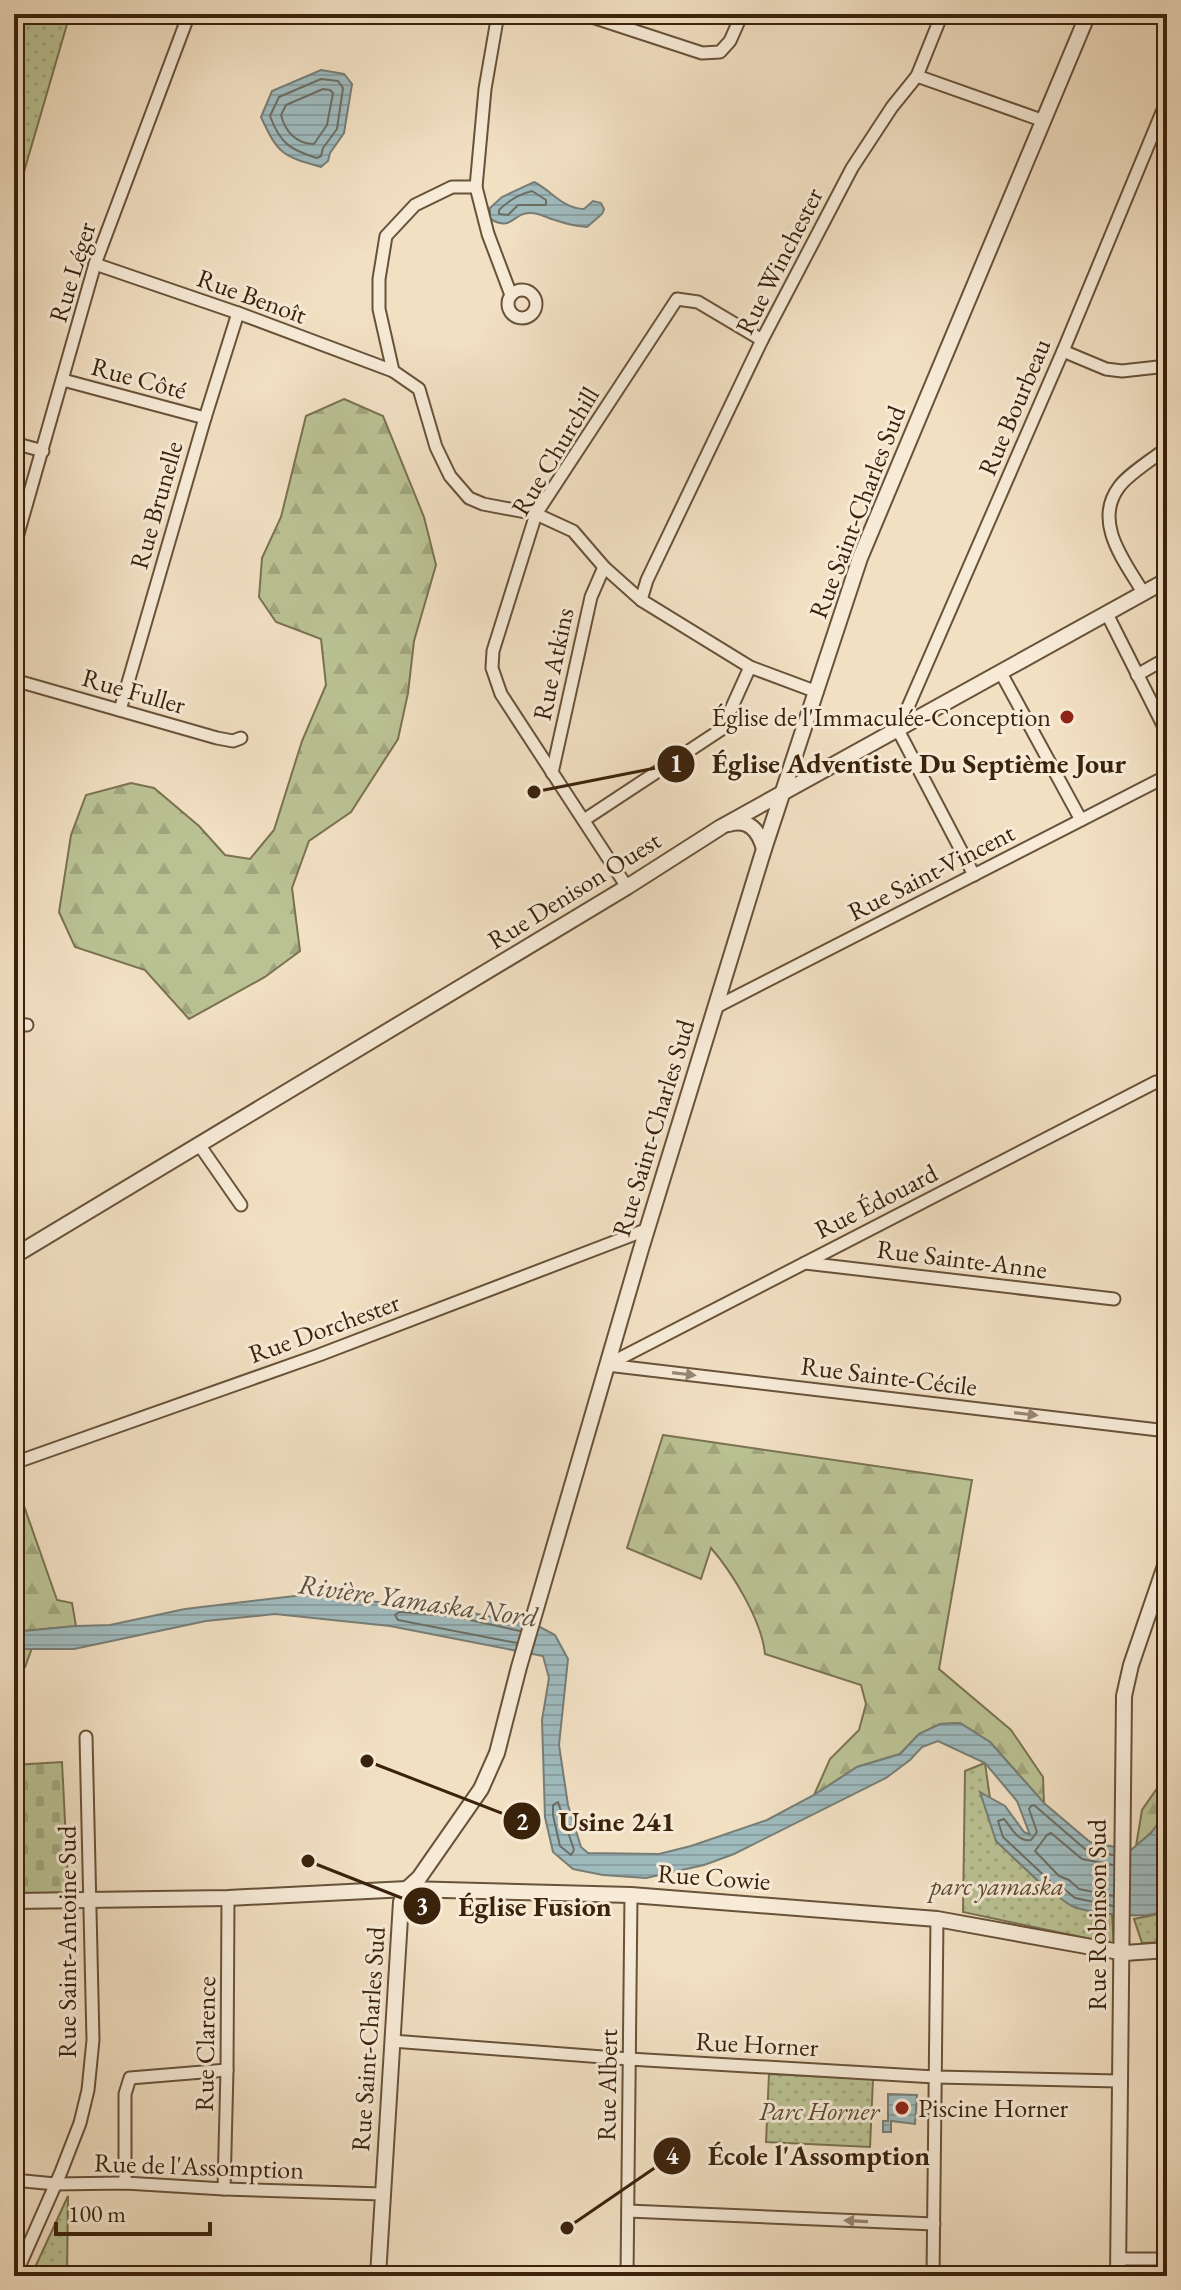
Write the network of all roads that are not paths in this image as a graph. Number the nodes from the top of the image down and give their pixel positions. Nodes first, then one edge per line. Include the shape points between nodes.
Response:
1 (189, 14) edge
2 (498, 14) edge
3 (742, 14) edge
4 (942, 14) edge
5 (1088, 14) edge
6 (588, 15) edge
7 (917, 76) junction
8 (1167, 100) edge
9 (1044, 121) junction
10 (476, 187) junction
11 (95, 264) junction
12 (511, 295) dead end
13 (238, 313) junction
14 (762, 340) junction
15 (1063, 351) junction
16 (1167, 366) edge
17 (393, 371) junction
18 (63, 380) junction
19 (205, 418) junction
20 (14, 443) edge
21 (1167, 448) edge
22 (43, 451) junction
23 (536, 514) junction
24 (14, 548) edge
25 (604, 567) junction
26 (1167, 580) edge
27 (1144, 594) junction
28 (641, 600) junction
29 (1107, 614) junction
30 (1167, 658) edge
31 (750, 667) junction
32 (1001, 673) junction
33 (1137, 675) junction
34 (14, 680) edge
35 (817, 692) junction
36 (120, 710) junction
37 (898, 730) junction
38 (1167, 733) edge
39 (241, 738) dead end
40 (552, 773) junction
41 (1167, 776) edge
42 (785, 792) junction
43 (584, 820) junction
44 (1081, 820) junction
45 (721, 827) junction
46 (764, 849) junction
47 (974, 875) junction
48 (627, 887) junction
49 (716, 1007) junction
50 (14, 1024) edge
51 (27, 1025) dead end
52 (1167, 1079) edge
53 (200, 1146) junction
54 (241, 1205) dead end
55 (648, 1229) junction
56 (14, 1256) edge
57 (804, 1263) junction
58 (1114, 1299) dead end
59 (607, 1365) junction
60 (1167, 1431) edge
61 (14, 1463) edge
62 (1167, 1560) edge
63 (86, 1737) dead end
64 (407, 1889) junction
65 (631, 1895) junction
66 (228, 1898) junction
67 (91, 1900) junction
68 (14, 1901) edge
69 (937, 1919) junction
70 (1121, 1946) junction
71 (1167, 1950) edge
72 (392, 2041) junction
73 (629, 2059) junction
74 (227, 2070) junction
75 (935, 2077) junction
76 (1119, 2081) junction
77 (14, 2180) edge
78 (125, 2183) junction
79 (55, 2184) junction
80 (224, 2189) junction
81 (383, 2194) junction
82 (628, 2211) junction
83 (934, 2224) junction
84 (1118, 2259) junction
85 (1167, 2259) edge
86 (15, 2276) edge
87 (378, 2276) edge
88 (627, 2276) edge
89 (933, 2276) edge
90 (1118, 2276) edge

1 - 11 street, Rue Léger
2 - 10 street
3 - 6 street via 720,52 702,53
4 - 7 street, Rue Winchester
5 - 9 street, Rue Saint-Charles Sud
7 - 9 street
7 - 14 street, Rue Winchester via 852,168
8 - 15 street, Rue Bourbeau
9 - 35 street, Rue Saint-Charles Sud via 860,558
10 - 12 street
10 - 17 street via 452,187 415,205 386,236 379,309
11 - 13 street, Rue Benoît
11 - 18 street, Rue Léger
13 - 17 street, Rue Benoît
13 - 19 street, Rue Brunelle
14 - 23 street, Rue Churchill via 698,302 677,299
14 - 28 street, Rue Winchester
15 - 16 street via 1106,369
15 - 37 street, Rue Bourbeau
17 - 23 street via 419,389 436,447 450,476 469,498
18 - 19 street, Rue Côté
18 - 22 street, Rue Léger
19 - 36 street, Rue Brunelle
20 - 22 street
21 - 27 street via 1119,487 1109,508 1113,543
22 - 24 street, Rue Léger
23 - 25 street via 573,531
23 - 40 street, Rue Churchill via 492,668 501,694
25 - 28 street
25 - 40 street, Rue Atkins via 591,597
26 - 27 street, Rue Denison Ouest
27 - 29 street, Rue Denison Ouest
28 - 31 street
29 - 32 street, Rue Denison Ouest
29 - 33 street
30 - 33 street
31 - 35 street
31 - 43 street via 722,729
32 - 37 street, Rue Denison Ouest
32 - 44 street
33 - 38 street
34 - 36 street, Rue Fuller
35 - 42 street, Rue Saint-Charles Sud
36 - 39 street, Rue Fuller via 217,738
37 - 42 street, Rue Denison Ouest
37 - 47 street
40 - 43 street, Rue Churchill
41 - 44 street, Rue Saint-Vincent
42 - 45 street, Rue Denison Ouest
42 - 46 street, Rue Saint-Charles Sud
43 - 48 street, Rue Churchill
44 - 47 street, Rue Saint-Vincent
45 - 46 street via 750,824
45 - 48 street, Rue Denison Ouest
46 - 49 street, Rue Saint-Charles Sud
47 - 49 street, Rue Saint-Vincent
48 - 53 street, Rue Denison Ouest
49 - 55 street, Rue Saint-Charles Sud
50 - 51 street
52 - 57 street, Rue Édouard
53 - 54 street
53 - 56 street, Rue Denison Ouest
55 - 59 street, Rue Saint-Charles Sud
55 - 61 street, Rue Dorchester via 319,1355
57 - 58 street, Rue Sainte-Anne
57 - 59 street, Rue Édouard
59 -> 60 street, Rue Sainte-Cécile
59 - 64 street, Rue Saint-Charles Sud via 497,1753 481,1789
62 - 70 street, Rue Robinson Sud via 1124,1696
63 - 67 street, Rue Saint-Antoine Sud
64 - 65 street, Rue Cowie
64 - 66 street, Rue Cowie
64 - 72 street, Rue Saint-Charles Sud via 401,1902
65 - 69 street, Rue Cowie
65 - 73 street, Rue Albert
66 - 67 street, Rue Cowie
66 - 74 street, Rue Clarence
67 - 68 street, Rue Cowie
67 - 79 street, Rue Saint-Antoine Sud via 93,2040 88,2090
69 - 70 street, Rue Cowie
69 - 75 street
70 - 71 street, Rue Cowie
70 - 76 street, Rue Robinson Sud
72 - 73 street, Rue Horner
72 - 81 street, Rue Saint-Charles Sud
73 - 75 street, Rue Horner
73 - 82 street, Rue Albert
74 - 78 street via 130,2078 125,2094
74 - 80 street, Rue Clarence
75 - 76 street, Rue Horner
75 - 83 street
76 - 84 street, Rue Robinson Sud
77 - 79 street, Rue de l'Assomption
78 - 79 street, Rue de l'Assomption
78 - 80 street, Rue de l'Assomption
79 - 86 street, Rue Saint-Antoine Sud
80 - 81 street, Rue de l'Assomption
81 - 87 street, Rue Saint-Charles Sud
83 -> 82 street
82 - 88 street, Rue Albert
83 - 89 street
84 - 85 street
84 - 90 street, Rue Robinson Sud

